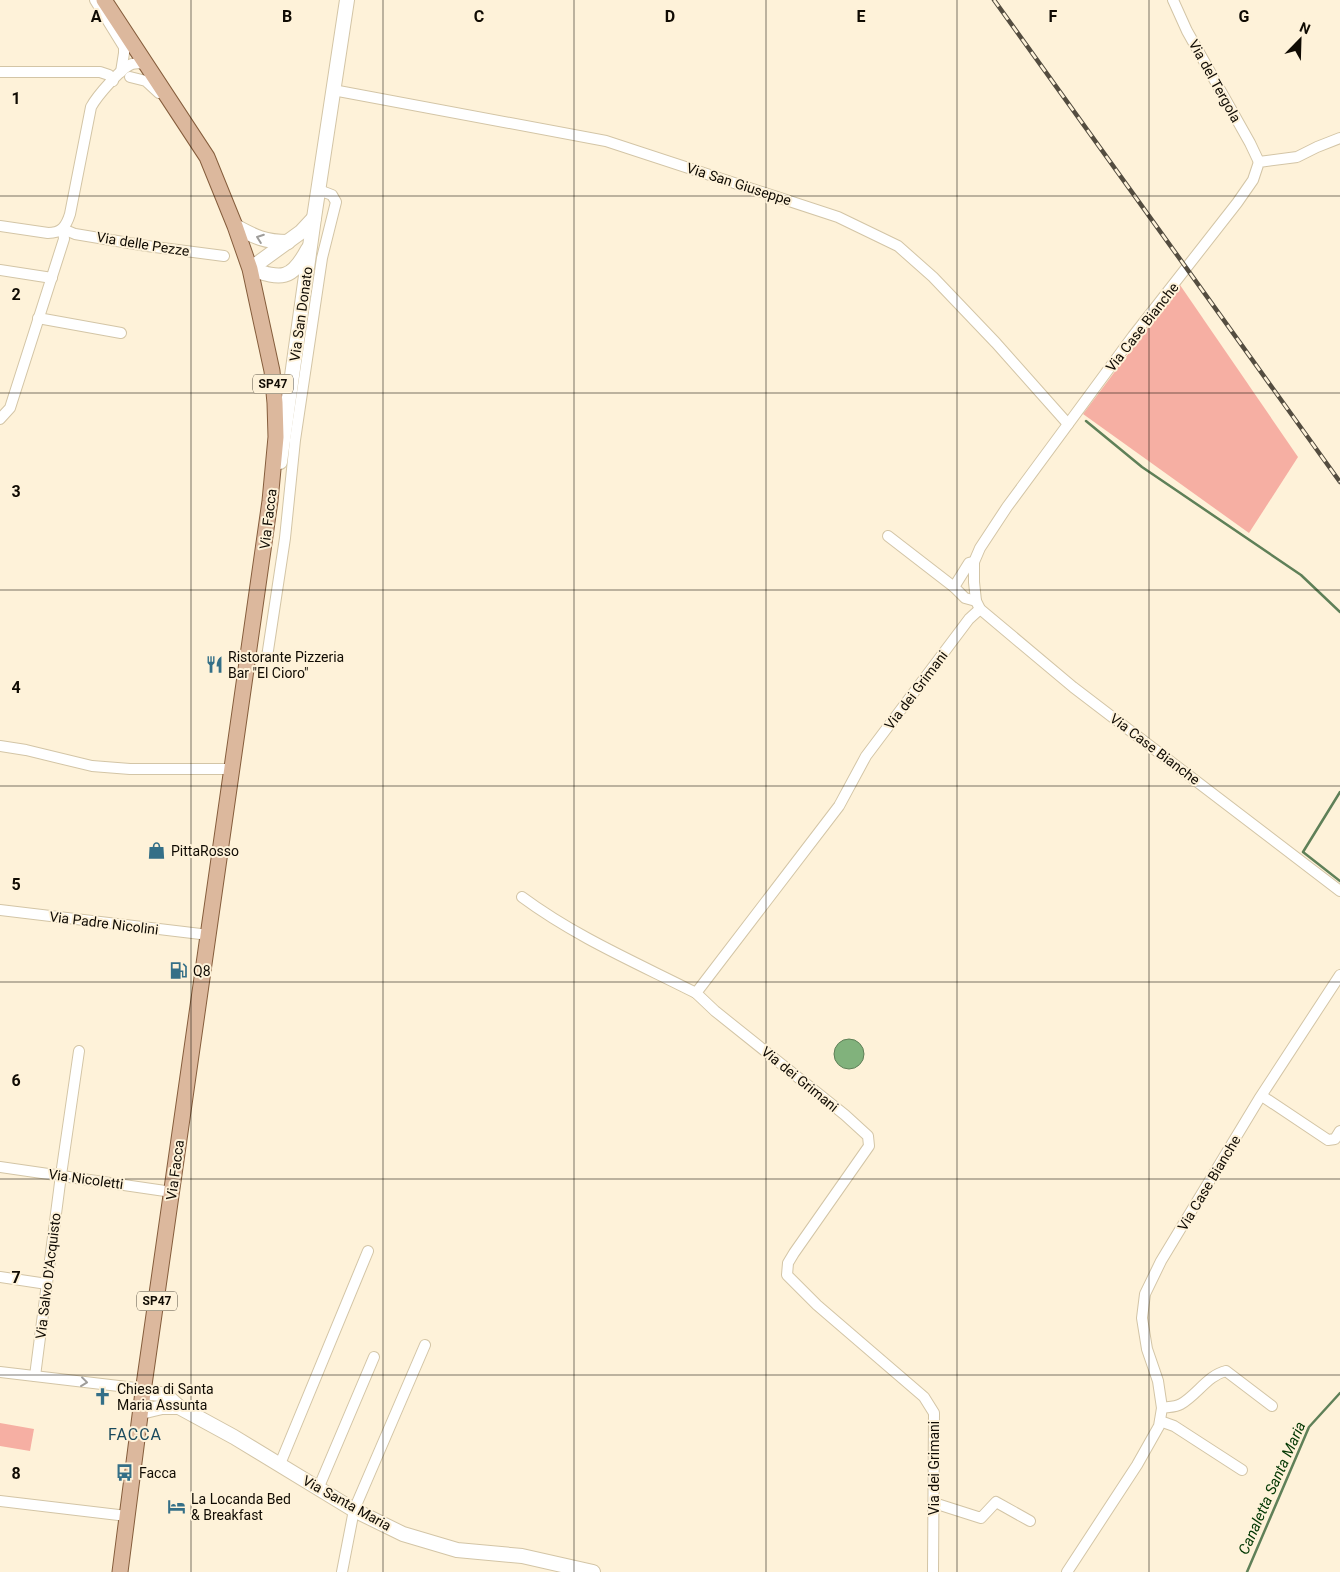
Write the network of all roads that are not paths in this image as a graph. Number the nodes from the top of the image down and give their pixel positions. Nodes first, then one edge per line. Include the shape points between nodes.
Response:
1 (95, 0) edge
2 (104, 0) edge
3 (347, 0) edge
4 (1173, 0) edge
5 (144, 64) junction
6 (0, 72) edge
7 (121, 72) junction
8 (130, 77) junction
9 (113, 80) junction
10 (333, 90) junction
11 (1340, 138) edge
12 (194, 139) junction
13 (1259, 162) junction
14 (319, 190) junction
15 (314, 218) junction
16 (0, 226) edge
17 (236, 226) junction
18 (63, 229) junction
19 (288, 242) junction
20 (310, 244) junction
21 (224, 256) dead end
22 (250, 269) junction
23 (0, 270) edge
24 (52, 278) junction
25 (38, 318) junction
26 (121, 333) dead end
27 (0, 419) edge
28 (1068, 424) junction
29 (270, 501) junction
30 (888, 536) dead end
31 (974, 562) junction
32 (954, 587) junction
33 (978, 605) junction
34 (267, 657) dead end
35 (0, 746) edge
36 (233, 769) junction
37 (1340, 890) edge
38 (522, 897) dead end
39 (0, 910) edge
40 (209, 936) junction
41 (1340, 975) edge
42 (696, 993) junction
43 (78, 1051) dead end
44 (1262, 1096) junction
45 (1340, 1131) edge
46 (0, 1167) edge
47 (60, 1175) junction
48 (172, 1192) junction
49 (368, 1250) dead end
50 (0, 1277) edge
51 (47, 1284) junction
52 (425, 1345) dead end
53 (374, 1357) dead end
54 (0, 1372) edge
55 (35, 1376) junction
56 (144, 1391) junction
57 (1272, 1406) dead end
58 (179, 1407) junction
59 (1162, 1408) junction
60 (141, 1412) junction
61 (1160, 1421) junction
62 (280, 1464) junction
63 (1242, 1470) dead end
64 (318, 1489) junction
65 (0, 1500) edge
66 (934, 1503) junction
67 (354, 1510) junction
68 (127, 1516) junction
69 (1030, 1521) dead end
70 (120, 1572) edge
71 (342, 1572) edge
72 (593, 1572) edge
73 (933, 1572) edge
74 (1067, 1572) edge

1 - 7 street via 124,47
2 - 5 main road, SP47
3 - 10 street, Via San Donato
4 - 13 street, Via del Tergola
5 - 7 street via 132,64
5 - 8 street
5 - 12 main road, SP47
6 - 9 street via 100,72
7 - 9 street
8 - 9 street
8 - 12 street via 152,86
9 - 18 street via 91,106 70,214
10 - 14 street, Via San Donato
10 - 28 street, Via San Giuseppe via 606,141 838,217 898,246 933,277
11 - 13 street via 1297,157
12 - 17 main road, SP47 via 206,157
13 - 28 street, Via Case Bianche via 1253,180 1237,203
14 - 15 street, Via San Donato
14 - 34 street via 332,195 336,202 319,277
15 - 19 street
15 - 20 street, Via San Donato
16 - 18 street, Via delle Pezze via 56,233
19 -> 17 street via 270,242
17 - 22 main road, SP47
18 - 21 street, Via delle Pezze via 74,234
18 - 24 street via 64,239
19 - 22 street
20 - 22 street, Via San Donato via 292,272 270,276
20 - 29 street, Via San Donato via 278,480
22 - 29 main road, Via Facca / SP47 via 272,371 275,403 276,436
23 - 24 street
24 - 25 street
25 - 26 street
25 - 27 street via 10,408
28 - 31 street, Via Case Bianche via 1007,507
29 - 36 main road, Via Facca / SP47
30 - 32 street, Via Case Bianche
31 - 32 street, Via Case Bianche via 969,563
31 - 33 street, Via Case Bianche
32 - 33 street, Via Case Bianche
33 - 37 street, Via Case Bianche via 1073,686
33 - 42 street, Via dei Grimani via 866,756 839,806
35 - 36 street via 92,766
36 - 40 main road, Via Facca / SP47
38 - 42 street via 547,916 610,952
39 - 40 street, Via Padre Nicolini
40 - 48 main road, Via Facca / SP47
41 - 44 street, Via Case Bianche
42 - 66 street, Via dei Grimani via 868,1136 869,1146 794,1253 788,1263 788,1274 818,1305 924,1397 934,1414
43 - 47 street, Via Salvo D'Acquisto
44 - 45 street via 1328,1140 1335,1139
44 - 59 street, Via Case Bianche via 1161,1261 1145,1294 1142,1318
46 - 47 street, Via Nicoletti
47 - 48 street, Via Nicoletti
47 - 51 street, Via Salvo D'Acquisto
48 - 56 main road, Via Facca / SP47
49 - 62 street
50 - 51 street
51 - 55 street, Via Salvo D'Acquisto
52 - 67 street
53 - 64 street
54 - 55 street
55 -> 56 street
56 - 58 street, Via Santa Maria via 169,1398
56 - 60 main road, Via Facca / SP47
57 - 59 street via 1226,1371 1218,1373 1179,1405
58 - 60 street
58 - 62 street, Via Santa Maria
59 - 61 street, Via Case Bianche
60 - 68 main road, Via Facca / SP47
61 - 63 street via 1174,1426
61 - 74 street, Via Case Bianche via 1136,1466
62 - 64 street, Via Santa Maria
64 - 67 street, Via Santa Maria
65 - 68 street
66 - 69 street via 981,1518 996,1502
66 - 73 street, Via dei Grimani
67 - 71 street
67 - 72 street, Via Santa Maria via 403,1534 457,1550 522,1556
68 - 70 main road, Via Facca / SP47

